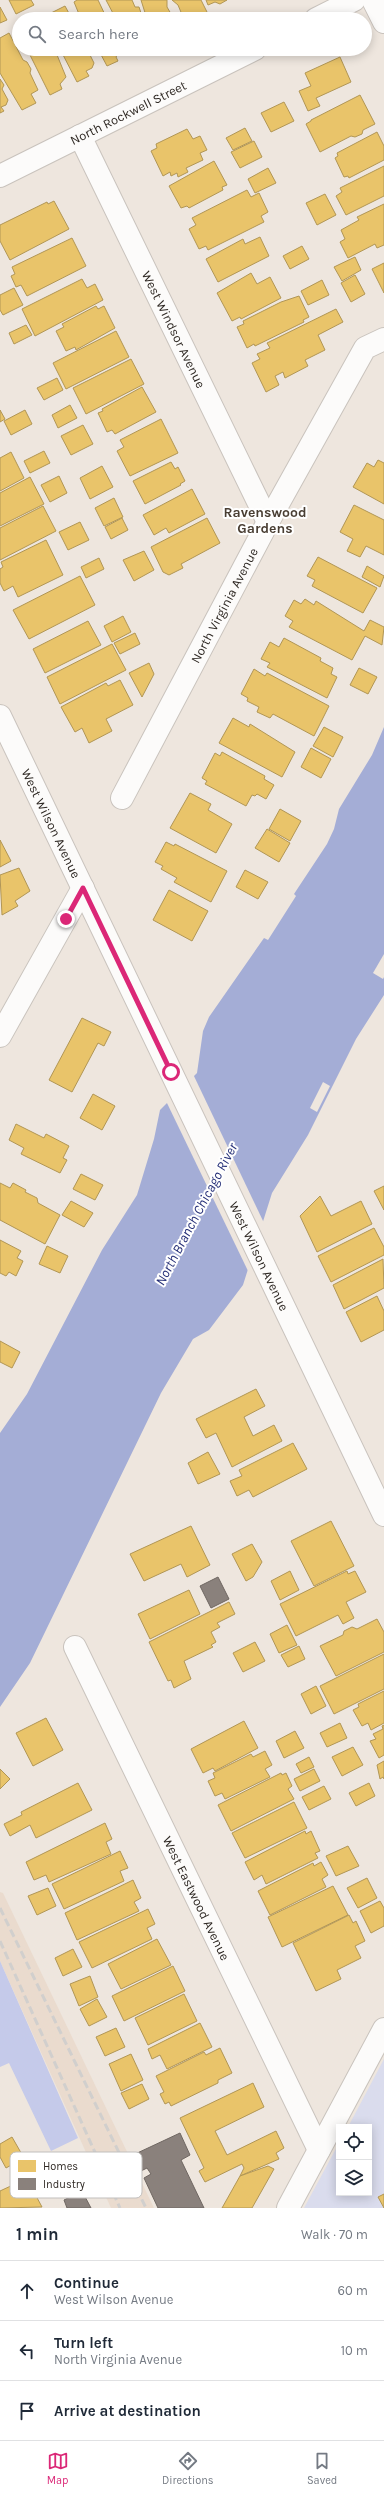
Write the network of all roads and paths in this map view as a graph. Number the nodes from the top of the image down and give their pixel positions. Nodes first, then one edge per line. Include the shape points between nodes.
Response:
1 (354, 0) edge
2 (373, 0) edge
3 (330, 12) edge
4 (384, 22) edge
5 (241, 56) edge
6 (80, 136) junction
7 (0, 176) edge
8 (384, 339) edge
9 (268, 522) junction
10 (0, 716) edge
11 (122, 798) dead end
12 (83, 888) junction
13 (0, 1036) edge
14 (384, 1515) edge
15 (75, 1647) dead end
16 (384, 2029) edge
17 (319, 2150) junction
18 (288, 2208) edge

1 - 3 street
2 - 4 street
5 - 6 street, North Rockwell Street
6 - 7 street, North Rockwell Street
6 - 9 street, West Windsor Avenue
8 - 9 street, North Virginia Avenue via 366,348
9 - 11 street, North Virginia Avenue
10 - 12 street, West Wilson Avenue
12 - 13 street
12 - 14 street, West Wilson Avenue
15 - 17 street, West Eastwood Avenue
16 - 17 street
17 - 18 street

